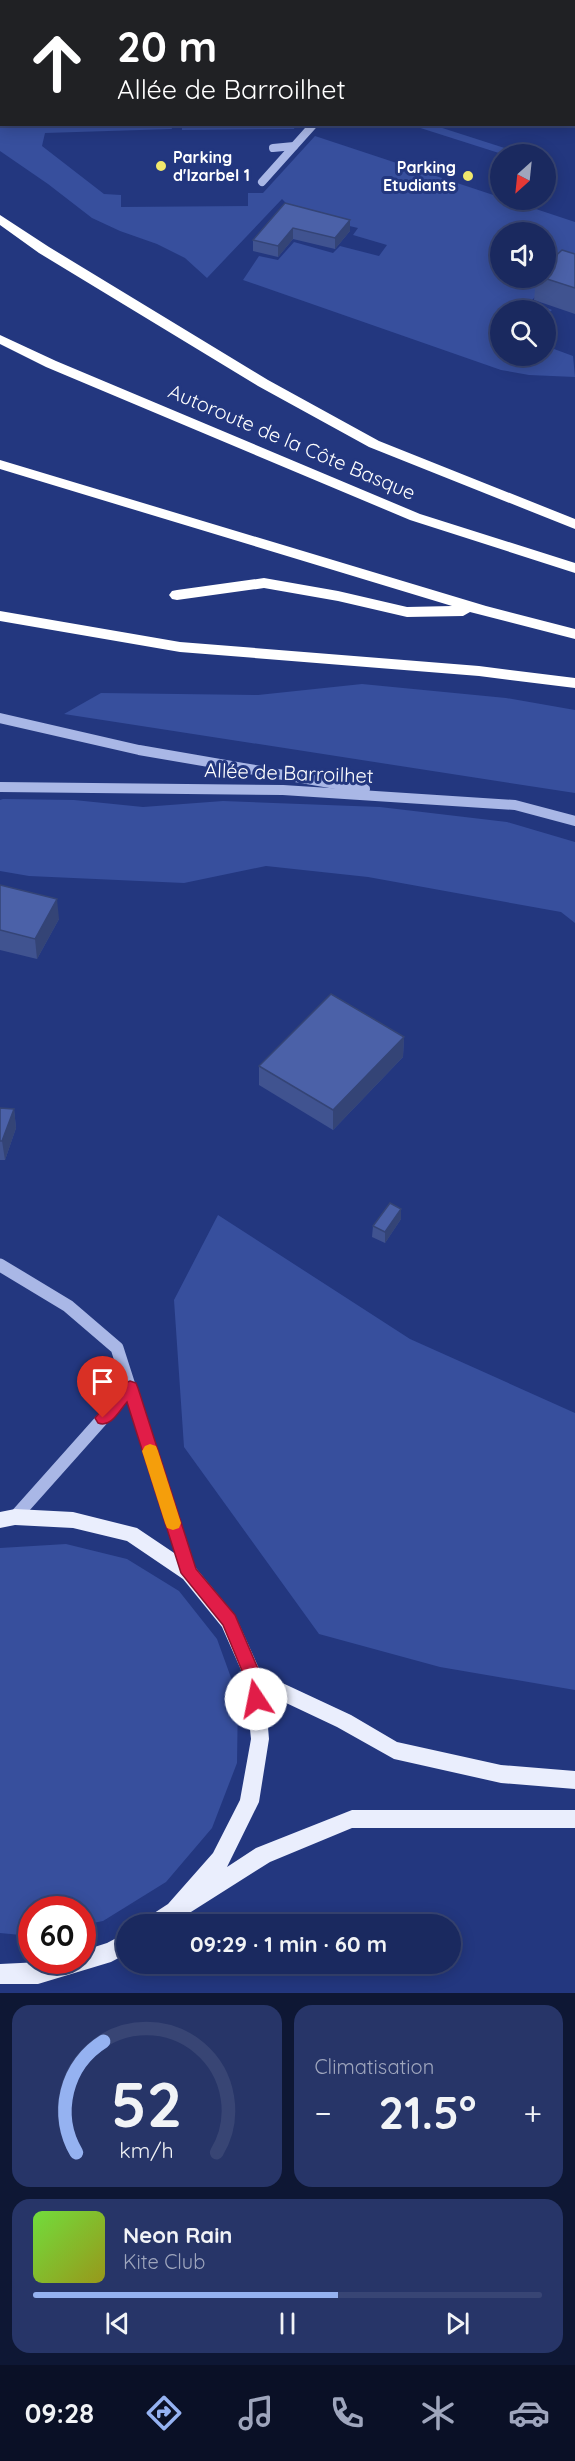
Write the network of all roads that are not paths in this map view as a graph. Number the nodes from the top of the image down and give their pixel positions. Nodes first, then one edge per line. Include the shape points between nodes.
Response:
1 (312, 126) edge
2 (294, 146) junction
3 (273, 148) dead end
4 (262, 182) dead end
5 (0, 219) edge
6 (0, 339) edge
7 (0, 464) edge
8 (575, 524) edge
9 (575, 568) edge
10 (177, 595) dead end
11 (482, 610) junction
12 (0, 616) edge
13 (575, 634) edge
14 (575, 683) edge
15 (0, 718) edge
16 (0, 787) edge
17 (425, 799) junction
18 (575, 821) edge
19 (0, 1266) edge
20 (130, 1388) junction
21 (8, 1518) edge
22 (189, 1573) junction
23 (254, 1678) junction
24 (575, 1780) edge
25 (575, 1819) edge
26 (175, 1911) junction
27 (170, 1914) edge
28 (116, 1949) edge
29 (0, 1974) edge

1 - 2 street
2 - 3 street
2 - 4 street
5 - 8 highway via 44,250 263,383 374,444
6 - 9 highway, Autoroute de la Côte Basque via 415,517
7 - 11 highway
10 - 11 highway via 264,583 407,612
11 - 13 highway
12 - 14 highway via 180,647 479,671
15 - 17 street via 139,750
16 - 17 street, Allée de Barroilhet via 283,790
17 - 18 street, Allée de Barroilhet via 515,805
19 - 20 street via 68,1306 117,1348
20 - 21 street
20 - 22 street
21 - 22 main road via 73,1520 132,1534
22 - 23 main road via 229,1620
23 - 24 main road via 394,1750 501,1774
23 - 26 main road via 260,1739 249,1802 220,1860
25 - 26 main road via 352,1819 263,1855
26 - 27 main road
28 - 29 main road via 38,1974

